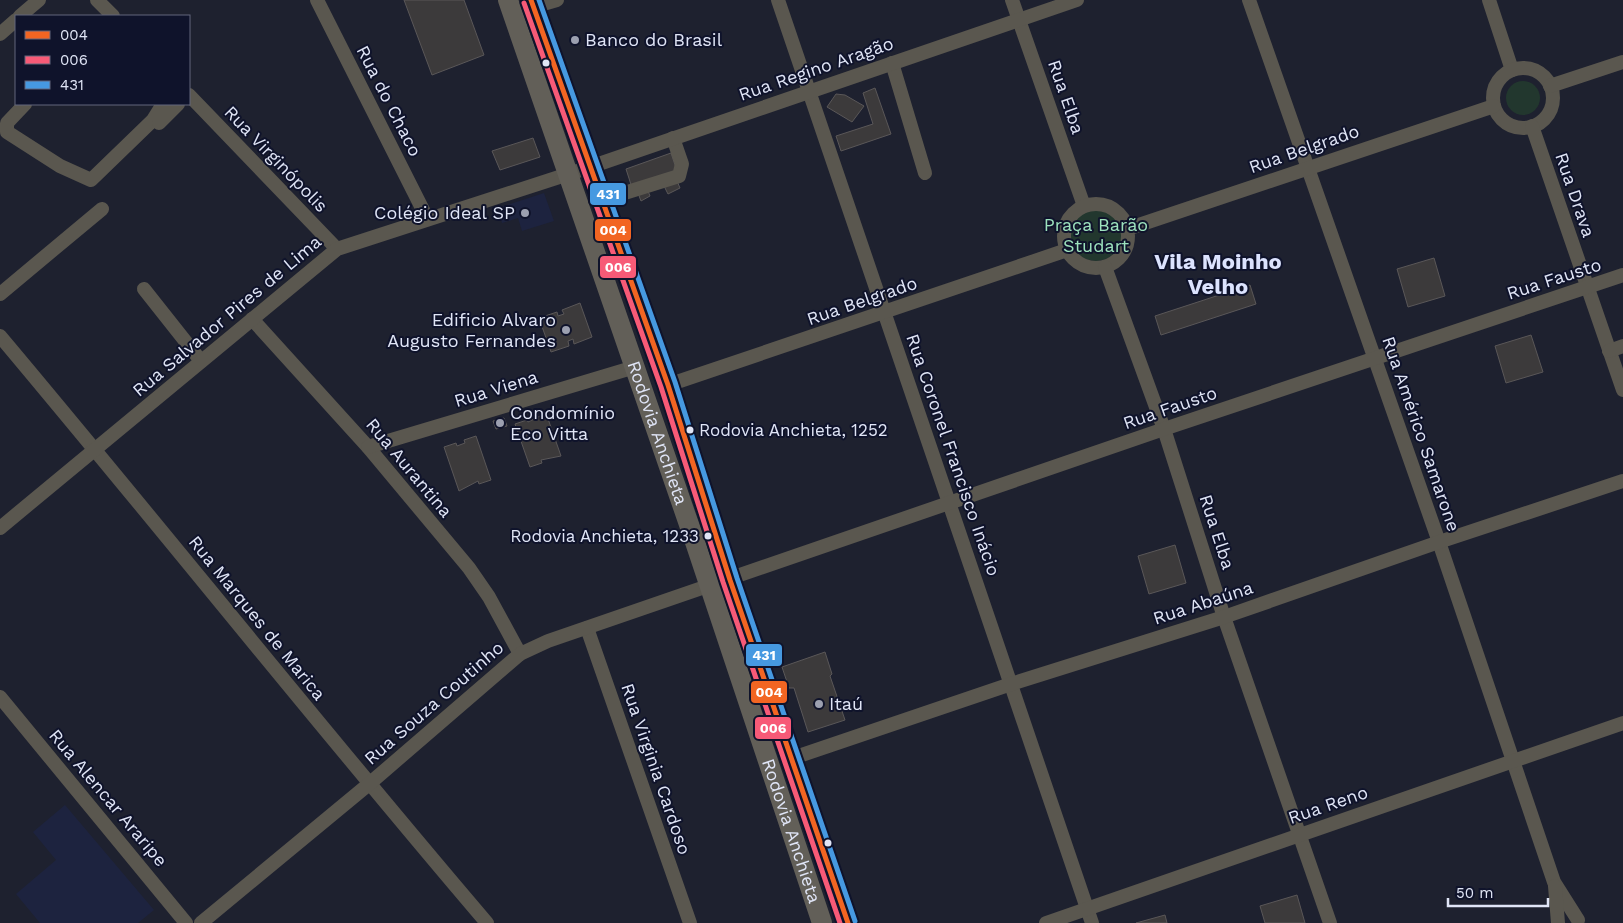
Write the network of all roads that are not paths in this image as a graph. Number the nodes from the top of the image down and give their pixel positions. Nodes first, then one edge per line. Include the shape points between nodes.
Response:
1 (39, 0) edge
2 (97, 0) edge
3 (317, 0) edge
4 (508, 0) edge
5 (557, 0) edge
6 (778, 0) edge
7 (1012, 0) edge
8 (1077, 0) edge
9 (1249, 0) edge
10 (1489, 0) edge
11 (532, 4) edge
12 (21, 15) edge
13 (112, 15) edge
14 (1019, 20) junction
15 (15, 21) edge
16 (0, 34) edge
17 (1623, 62) edge
18 (892, 63) junction
19 (1512, 70) junction
20 (1550, 86) junction
21 (808, 91) junction
22 (190, 96) edge
23 (24, 105) edge
24 (162, 105) edge
25 (177, 105) edge
26 (1494, 106) junction
27 (1532, 126) junction
28 (673, 138) junction
29 (132, 151) dead end
30 (590, 167) junction
31 (1308, 168) junction
32 (924, 173) dead end
33 (568, 175) junction
34 (602, 200) junction
35 (1084, 206) junction
36 (102, 209) dead end
37 (427, 218) junction
38 (1127, 229) junction
39 (337, 249) junction
40 (1067, 250) junction
41 (1105, 267) junction
42 (1623, 276) edge
43 (1588, 288) junction
44 (144, 289) dead end
45 (0, 294) edge
46 (884, 313) junction
47 (252, 319) junction
48 (0, 336) edge
49 (1623, 346) edge
50 (1610, 351) junction
51 (1375, 358) junction
52 (201, 361) junction
53 (635, 368) junction
54 (668, 385) junction
55 (1623, 390) edge
56 (1164, 430) junction
57 (368, 447) junction
58 (95, 449) junction
59 (1623, 480) edge
60 (950, 503) junction
61 (0, 528) edge
62 (1439, 542) junction
63 (730, 580) junction
64 (710, 587) junction
65 (1224, 617) junction
66 (587, 628) junction
67 (520, 654) junction
68 (1011, 684) junction
69 (0, 697) edge
70 (1623, 724) edge
71 (793, 758) junction
72 (1512, 762) junction
73 (369, 784) junction
74 (1300, 834) junction
75 (1554, 882) junction
76 (1087, 909) junction
77 (1576, 922) edge
78 (186, 923) edge
79 (201, 923) edge
80 (487, 923) edge
81 (690, 923) edge
82 (822, 923) edge
83 (848, 923) edge
84 (1046, 923) edge
85 (1092, 923) edge
86 (1330, 923) edge
87 (1558, 923) edge

1 - 12 street
2 - 13 street
3 - 37 street, Rua do Chaco
4 - 33 highway, Rodovia Anchieta
5 - 11 street
6 - 21 street, Rua Coronel Francisco Inácio
7 - 14 street, Rua Elba
8 - 14 street, Rua Regino Aragão
9 - 31 street, Rua Américo Samarone
10 - 19 street
11 - 30 highway, Rodovia Anchieta
14 - 18 street, Rua Regino Aragão
14 - 35 street, Rua Elba
15 - 16 street
17 - 20 street
18 - 21 street, Rua Regino Aragão
18 - 32 street
19 - 20 street via 1534,71
19 - 26 street via 1496,84
20 - 27 street via 1550,110
21 - 28 street, Rua Regino Aragão
21 - 46 street, Rua Coronel Francisco Inácio
22 - 39 street, Rua Virginópolis
23 - 24 street via 6,123 6,132 60,166 91,180 153,120
25 - 29 street
26 - 27 street via 1508,124 1522,128
26 - 31 street, Rua Belgrado
27 - 43 street, Rua Drava
28 - 30 street, Rua Regino Aragão
28 - 34 street via 682,164 679,176
30 - 33 street, Rua Regino Aragão
30 - 34 highway, Rodovia Anchieta
31 - 38 street, Rua Belgrado
31 - 51 street, Rua Américo Samarone
33 - 37 street, Rua Salvador Pires de Lima
33 - 53 highway, Rodovia Anchieta
34 - 54 highway, Rodovia Anchieta
35 - 38 street via 1095,204 1115,211
35 - 40 street via 1070,216 1066,224 1064,242
36 - 45 street
37 - 39 street, Rua Salvador Pires de Lima
38 - 41 street via 1126,248 1121,256
39 - 47 street, Rua Salvador Pires de Lima
40 - 41 street via 1079,263
40 - 46 street, Rua Belgrado
41 - 56 street, Rua Elba
42 - 43 street, Rua Fausto
43 - 50 street, Rua Drava
43 - 51 street, Rua Fausto
44 - 52 street
46 - 54 street, Rua Belgrado
46 - 60 street, Rua Coronel Francisco Inácio
47 - 52 street, Rua Salvador Pires de Lima
47 - 57 street, Rua Aurantina
48 - 58 street, Rua Marques de Marica
49 - 50 street
50 - 55 street, Rua Drava
51 - 56 street, Rua Fausto
51 - 62 street, Rua Américo Samarone
52 - 58 street, Rua Salvador Pires de Lima
53 - 57 street, Rua Viena
53 - 64 highway, Rodovia Anchieta
54 - 63 highway, Rodovia Anchieta
56 - 60 street, Rua Fausto
56 - 65 street, Rua Elba
57 - 67 street, Rua Aurantina via 469,568
58 - 61 street, Rua Salvador Pires de Lima
58 - 73 street, Rua Marques de Marica
59 - 62 street, Rua Abaúna
60 - 63 street, Rua Fausto
60 - 68 street, Rua Coronel Francisco Inácio
62 - 65 street, Rua Abaúna
62 - 72 street, Rua Américo Samarone
63 - 64 street, Rua Souza Coutinho
63 - 71 highway, Rodovia Anchieta
64 - 66 street, Rua Souza Coutinho
64 - 82 highway, Rodovia Anchieta
65 - 68 street, Rua Abaúna
65 - 74 street, Rua Elba
66 - 67 street, Rua Souza Coutinho
66 - 81 street, Rua Virginia Cardoso
67 - 73 street, Rua Souza Coutinho
68 - 71 street, Rua Abaúna
68 - 76 street, Rua Coronel Francisco Inácio
69 - 78 street, Rua Alencar Araripe
70 - 72 street, Rua Reno
71 - 83 highway, Rodovia Anchieta
72 - 74 street, Rua Reno
72 - 75 street, Rua Américo Samarone
73 - 79 street, Rua Souza Coutinho
73 - 80 street, Rua Marques de Marica
74 - 76 street, Rua Reno
74 - 86 street, Rua Elba
75 - 77 street, Rua Américo Samarone
75 - 87 street, Rua Américo Samarone
76 - 84 street, Rua Reno
76 - 85 street, Rua Coronel Francisco Inácio

